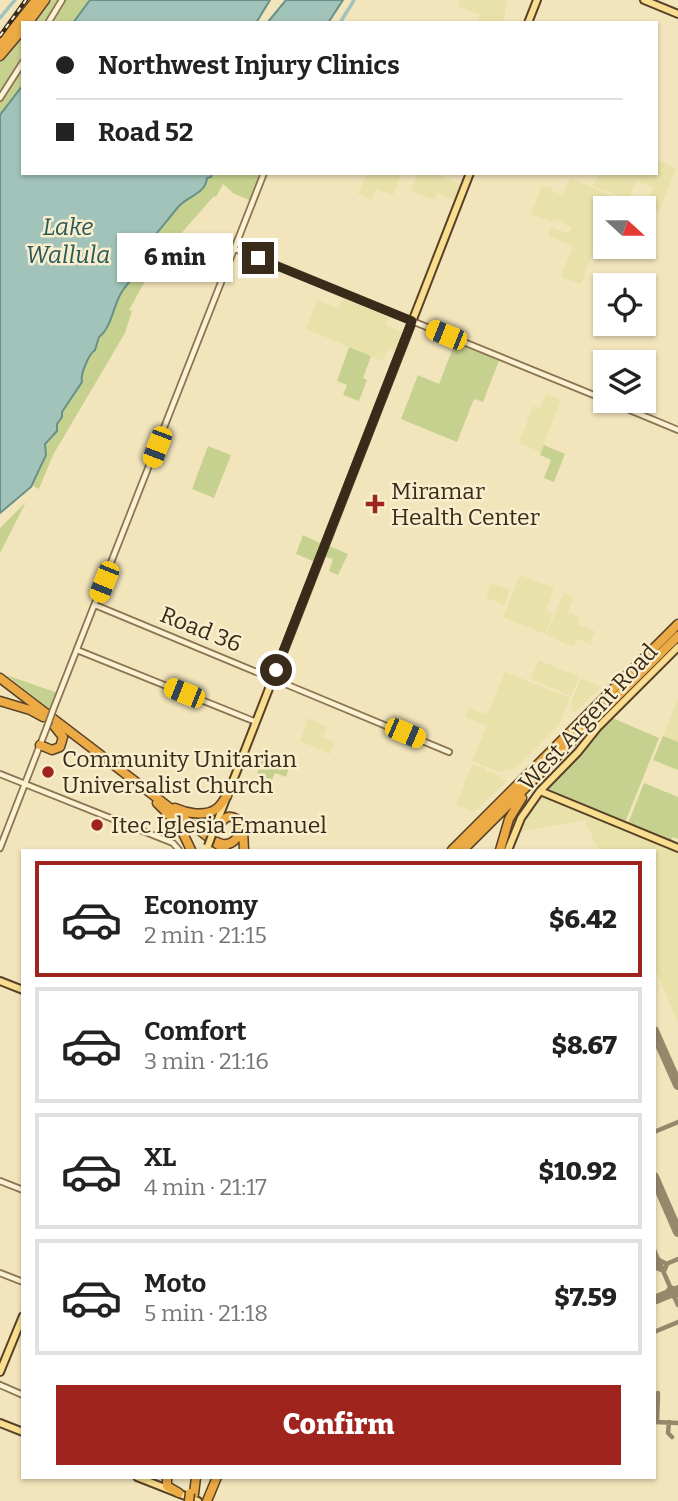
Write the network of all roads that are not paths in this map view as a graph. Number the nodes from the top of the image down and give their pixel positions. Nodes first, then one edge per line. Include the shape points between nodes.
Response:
1 (36, 0) edge
2 (45, 0) edge
3 (62, 0) edge
4 (537, 0) edge
5 (644, 0) edge
6 (678, 14) edge
7 (29, 21) edge
8 (49, 21) edge
9 (529, 21) edge
10 (21, 31) edge
11 (0, 45) edge
12 (0, 56) edge
13 (21, 65) edge
14 (0, 98) edge
15 (263, 175) edge
16 (469, 175) edge
17 (235, 248) junction
18 (412, 321) junction
19 (593, 394) edge
20 (638, 413) edge
21 (678, 430) edge
22 (95, 605) junction
23 (678, 624) edge
24 (678, 636) edge
25 (678, 647) edge
26 (78, 650) junction
27 (273, 677) junction
28 (0, 678) edge
29 (0, 701) edge
30 (30, 710) junction
31 (256, 722) junction
32 (585, 728) junction
33 (40, 745) junction
34 (449, 752) dead end
35 (0, 774) edge
36 (25, 784) junction
37 (540, 791) junction
38 (227, 796) junction
39 (156, 799) junction
40 (222, 811) junction
41 (211, 840) edge
42 (0, 848) edge
43 (678, 848) edge
44 (179, 849) edge
45 (191, 849) edge
46 (222, 849) edge
47 (244, 849) edge
48 (452, 849) edge
49 (464, 849) edge
50 (500, 849) edge
51 (508, 849) edge
52 (0, 981) edge
53 (21, 989) edge
54 (0, 1181) edge
55 (21, 1189) edge
56 (0, 1273) edge
57 (21, 1281) edge
58 (21, 1321) edge
59 (0, 1372) edge
60 (0, 1385) edge
61 (21, 1394) edge
62 (0, 1423) edge
63 (21, 1431) edge
64 (194, 1479) edge
65 (217, 1479) edge
66 (164, 1481) edge
67 (179, 1493) joint
68 (193, 1498) edge
69 (208, 1501) edge

1 - 11 highway
2 - 7 highway
3 - 8 street
4 - 9 main road
5 - 6 main road
10 - 12 highway
13 - 14 street
15 - 17 street
16 - 18 main road
17 - 18 street
17 - 22 street
18 - 19 street
18 - 27 main road
20 - 21 street
22 - 26 street
22 - 27 street, Road 36
23 - 48 highway
24 - 32 highway
25 - 37 main road, West Argent Road
26 - 31 street
26 - 33 street, bridge
27 - 31 main road
27 - 34 street, Road 36
28 - 39 highway
29 - 30 highway
30 - 33 highway via 62,734 56,749
30 - 39 highway
31 - 38 main road
32 - 49 highway
32 - 50 highway via 520,800
33 - 36 street
35 - 36 street
36 - 42 street
36 - 44 street
37 - 43 main road
37 - 51 main road, West Argent Road via 521,817
38 - 39 highway via 206,813 182,811
38 - 40 main road
39 - 41 highway
39 - 45 highway via 179,825
39 - 46 highway
40 - 41 main road
40 - 47 highway via 241,820
52 - 53 main road
54 - 55 street
56 - 57 street
58 - 59 main road
60 - 61 street
62 - 63 main road
64 - 68 highway
65 - 69 highway
66 - 67 highway
67 - 68 main road

